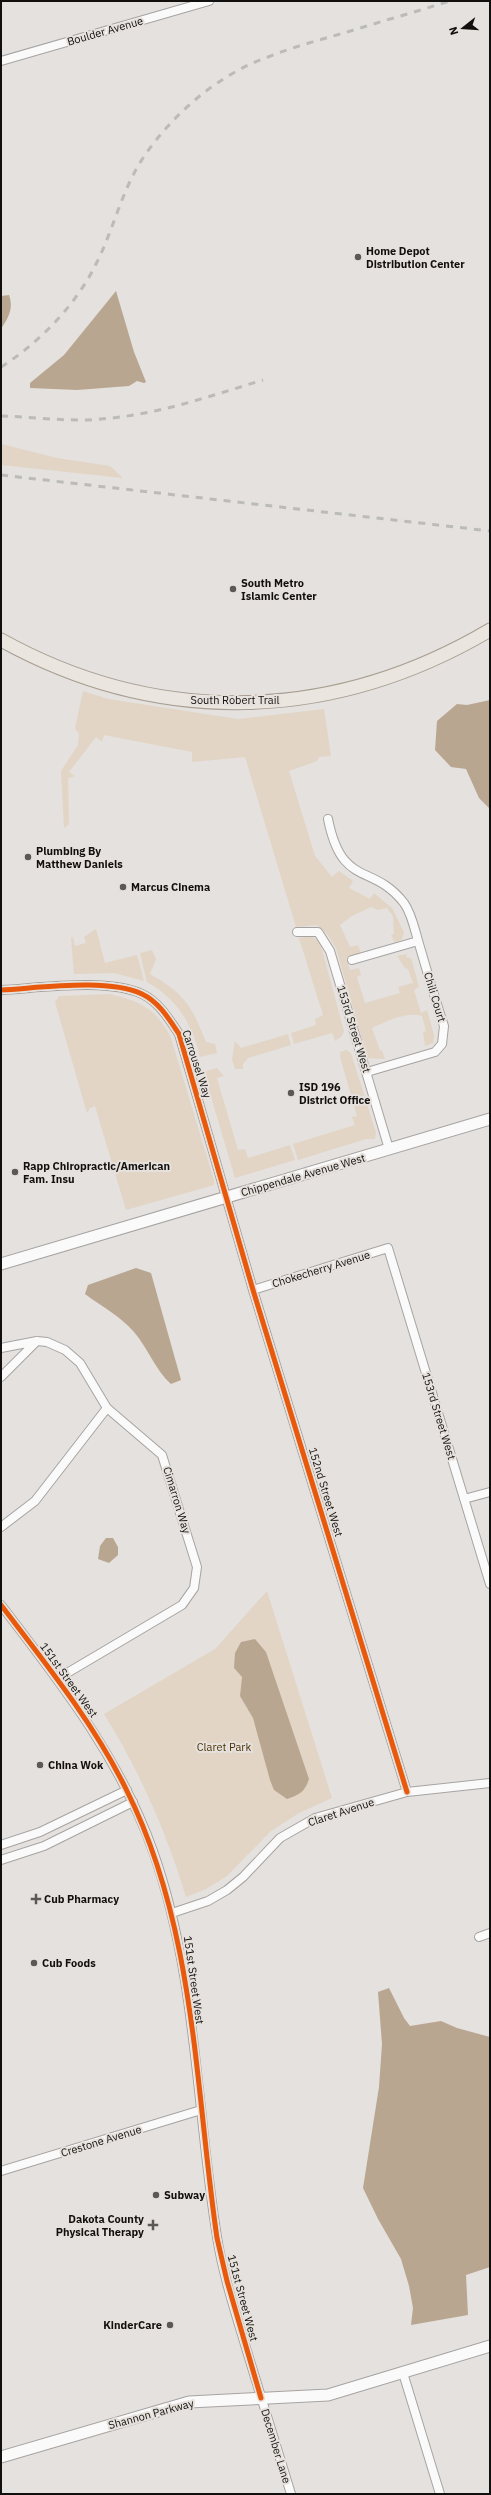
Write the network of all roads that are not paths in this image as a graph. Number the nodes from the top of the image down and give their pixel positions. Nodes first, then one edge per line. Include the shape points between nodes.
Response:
1 (209, 1) edge
2 (1, 61) edge
3 (490, 630) edge
4 (1, 640) edge
5 (328, 819) dead end
6 (297, 932) dead end
7 (418, 941) junction
8 (352, 960) dead end
9 (1, 990) edge
10 (367, 1072) junction
11 (490, 1119) edge
12 (390, 1149) junction
13 (227, 1197) junction
14 (388, 1248) joint
15 (1, 1264) edge
16 (253, 1290) junction
17 (37, 1341) junction
18 (1, 1348) edge
19 (1, 1376) edge
20 (108, 1408) junction
21 (490, 1492) edge
22 (464, 1499) junction
23 (1, 1527) edge
24 (490, 1584) edge
25 (1, 1605) edge
26 (57, 1679) junction
27 (490, 1783) edge
28 (127, 1790) junction
29 (407, 1792) junction
30 (133, 1802) junction
31 (1, 1845) edge
32 (1, 1860) edge
33 (172, 1912) junction
34 (490, 1933) edge
35 (479, 1937) dead end
36 (201, 2110) junction
37 (1, 2172) edge
38 (490, 2346) edge
39 (403, 2372) junction
40 (261, 2398) junction
41 (1, 2457) edge
42 (291, 2494) edge
43 (440, 2494) edge

1 - 2 street, Boulder Avenue
3 - 4 main road, South Robert Trail via 437,658 386,678 330,694 269,702 197,702 122,690 66,671
5 - 7 street, Chili Court via 332,837 345,864 392,891 404,903
6 - 10 street, 153rd Street West via 318,932 330,951
7 - 8 street
7 - 10 street, Chili Court via 444,1026 442,1044 428,1055
9 - 13 street, Carrousel Way via 107,985 142,994 164,1011 179,1034
10 - 12 street, 153rd Street West
11 - 12 street, Chippendale Avenue West
12 - 13 street, Chippendale Avenue West
13 - 15 street, Chippendale Avenue West
13 - 16 street, 152nd Street West
14 - 16 street, Chokecherry Avenue
14 - 22 street, 153rd Street West
16 - 29 street, 152nd Street West
17 - 18 street
17 - 19 street
17 - 20 street, Cimarron Way via 56,1345 73,1356
20 - 23 street via 35,1501
20 - 26 street, Cimarron Way via 153,1446 165,1461 195,1559 197,1581 182,1605
21 - 22 street
22 - 24 street, 153rd Street West
25 - 26 street, 151st Street West
26 - 28 street, 151st Street West via 97,1736
27 - 29 street, Claret Avenue
28 - 30 street, 151st Street West
28 - 31 street via 36,1834
29 - 33 street, Claret Avenue via 335,1811 306,1822 272,1844 243,1877 227,1890 208,1901
30 - 32 street via 40,1848
30 - 33 street, 151st Street West via 153,1850
33 - 36 street, 151st Street West via 184,1970
34 - 35 street
36 - 37 street, Crestone Avenue
36 - 40 street, 151st Street West via 222,2260
38 - 39 street, Shannon Parkway
39 - 40 street, Shannon Parkway via 328,2395
39 - 43 street
40 - 41 street, Shannon Parkway via 189,2402
40 - 42 street, December Lane

